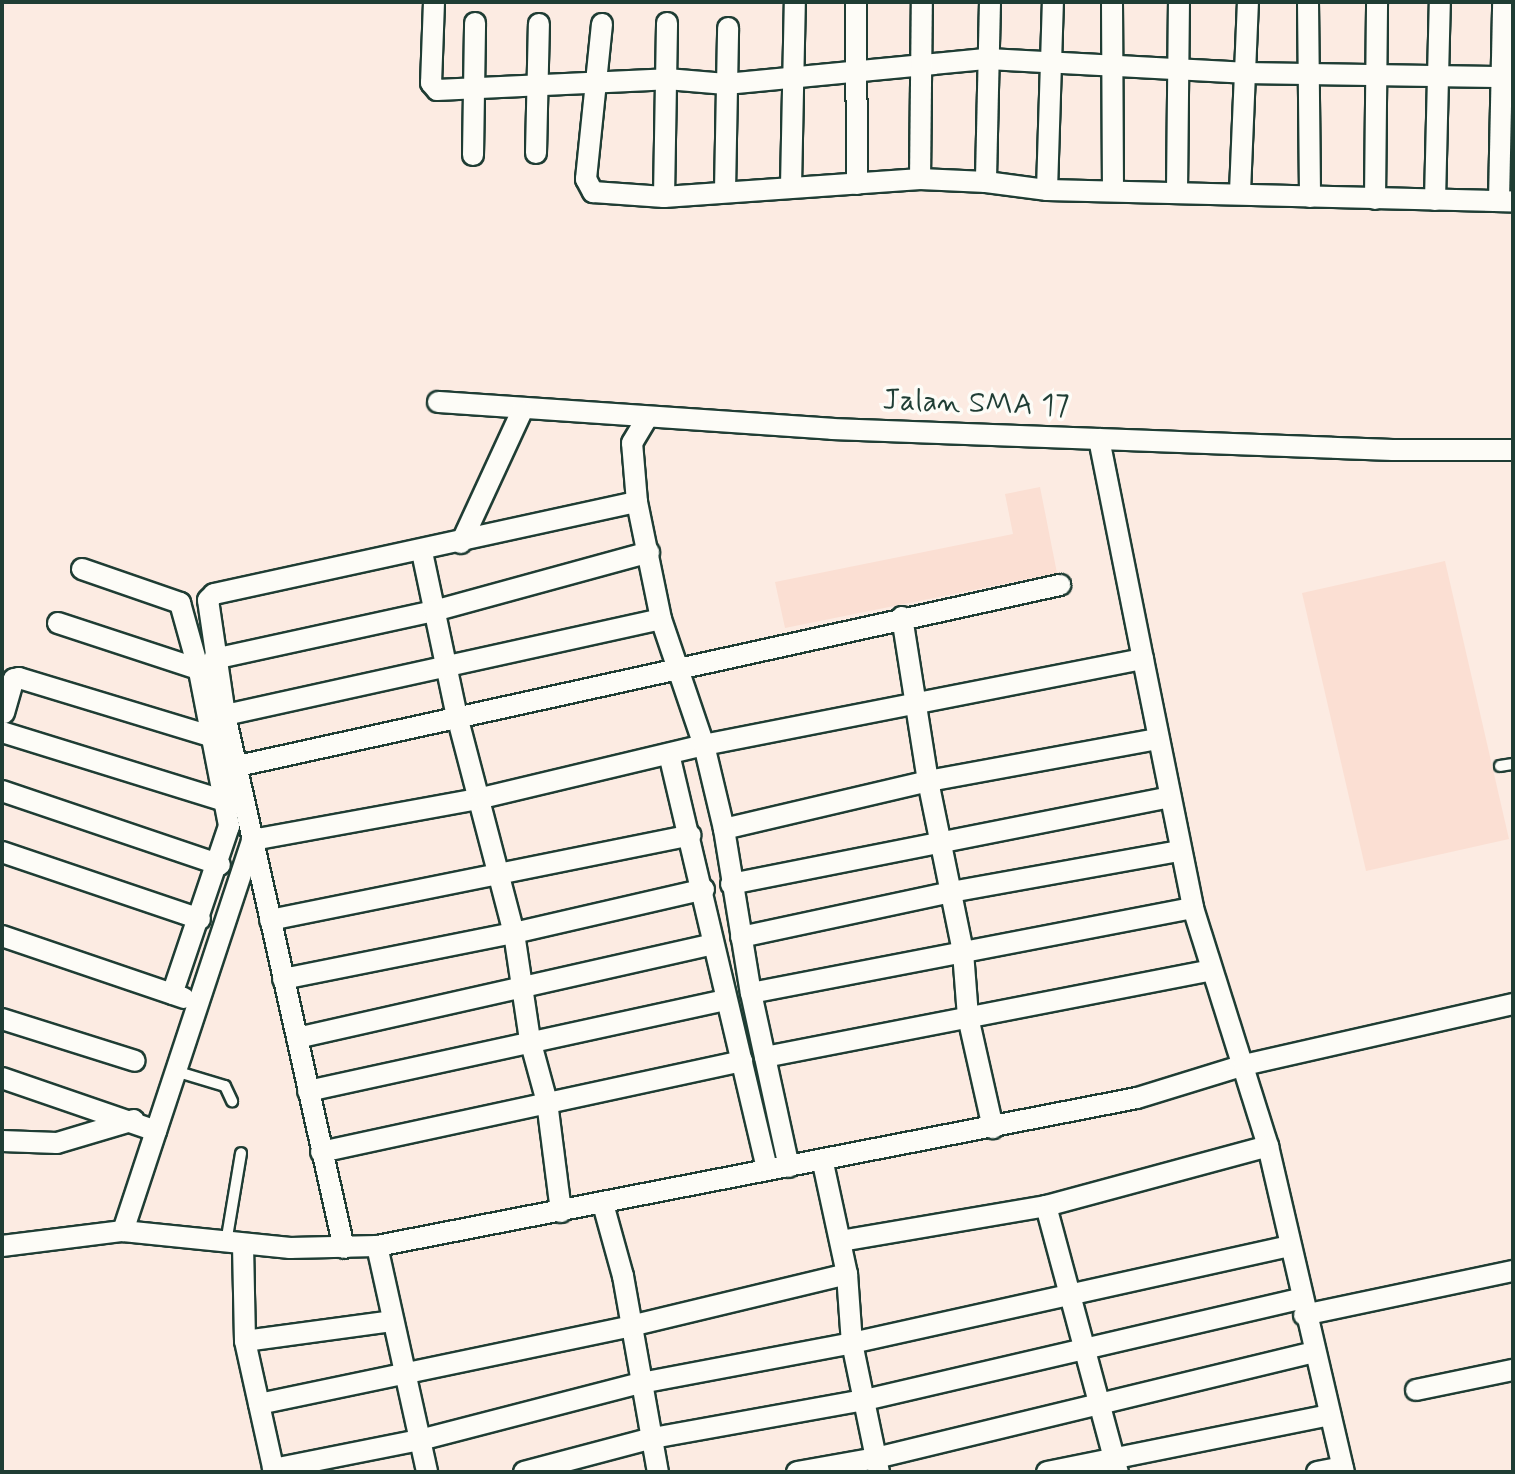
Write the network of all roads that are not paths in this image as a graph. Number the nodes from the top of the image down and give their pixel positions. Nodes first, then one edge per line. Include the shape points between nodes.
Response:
1 (434, 2) edge
2 (795, 2) edge
3 (856, 2) edge
4 (922, 2) edge
5 (990, 2) edge
6 (1053, 2) edge
7 (1112, 2) edge
8 (1179, 2) edge
9 (1248, 2) edge
10 (1308, 2) edge
11 (1377, 2) edge
12 (1440, 2) edge
13 (1503, 2) edge
14 (475, 23) dead end
15 (667, 23) dead end
16 (539, 24) dead end
17 (602, 24) dead end
18 (728, 28) dead end
19 (988, 59) junction
20 (1051, 64) junction
21 (1112, 66) junction
22 (922, 67) junction
23 (1177, 68) junction
24 (1308, 71) junction
25 (1244, 73) junction
26 (1376, 73) junction
27 (856, 74) junction
28 (794, 76) junction
29 (1438, 76) junction
30 (1507, 77) edge
31 (667, 79) junction
32 (600, 81) junction
33 (537, 83) junction
34 (726, 84) junction
35 (472, 89) junction
36 (536, 153) dead end
37 (473, 155) dead end
38 (920, 179) junction
39 (986, 182) junction
40 (857, 184) junction
41 (791, 186) junction
42 (1047, 190) junction
43 (1113, 190) junction
44 (725, 191) junction
45 (1177, 191) junction
46 (1240, 192) junction
47 (664, 197) junction
48 (1310, 197) junction
49 (1375, 199) junction
50 (1435, 200) junction
51 (1506, 201) edge
52 (438, 402) dead end
53 (522, 411) junction
54 (647, 418) junction
55 (1099, 439) junction
56 (1513, 450) edge
57 (637, 502) junction
58 (461, 543) junction
59 (422, 552) junction
60 (649, 552) junction
61 (82, 569) dead end
62 (1060, 585) dead end
63 (434, 611) junction
64 (902, 617) junction
65 (661, 619) junction
66 (58, 623) dead end
67 (1143, 659) junction
68 (447, 666) junction
69 (210, 668) junction
70 (679, 669) junction
71 (915, 703) junction
72 (225, 715) junction
73 (457, 716) junction
74 (3, 722) edge
75 (1156, 739) junction
76 (222, 740) junction
77 (704, 745) junction
78 (669, 754) junction
79 (1513, 764) edge
80 (238, 766) junction
81 (1500, 766) dead end
82 (928, 781) junction
83 (2, 791) edge
84 (1170, 797) junction
85 (482, 798) junction
86 (235, 804) junction
87 (724, 829) junction
88 (691, 835) junction
89 (252, 840) junction
90 (940, 843) junction
91 (1180, 851) junction
92 (2, 852) edge
93 (220, 865) junction
94 (498, 871) junction
95 (731, 884) junction
96 (704, 889) junction
97 (951, 892) junction
98 (1193, 908) junction
99 (200, 919) junction
100 (270, 920) junction
101 (514, 933) junction
102 (2, 936) edge
103 (741, 937) junction
104 (713, 944) junction
105 (963, 952) junction
106 (1212, 970) junction
107 (283, 979) junction
108 (522, 984) junction
109 (751, 993) junction
110 (172, 994) junction
111 (724, 1000) junction
112 (194, 1001) junction
113 (1513, 1004) edge
114 (968, 1017) junction
115 (2, 1019) edge
116 (297, 1038) junction
117 (530, 1040) junction
118 (765, 1057) junction
119 (135, 1061) dead end
120 (742, 1061) junction
121 (1244, 1065) junction
122 (175, 1071) junction
123 (2, 1078) edge
124 (308, 1091) junction
125 (232, 1101) dead end
126 (547, 1102) junction
127 (134, 1120) junction
128 (993, 1128) junction
129 (156, 1131) junction
130 (2, 1141) edge
131 (1268, 1146) junction
132 (321, 1152) junction
133 (241, 1153) dead end
134 (823, 1163) junction
135 (789, 1167) junction
136 (767, 1170) junction
137 (603, 1204) junction
138 (1046, 1206) junction
139 (561, 1212) junction
140 (123, 1231) junction
141 (841, 1241) junction
142 (235, 1244) junction
143 (2, 1246) edge
144 (377, 1246) junction
145 (1288, 1246) junction
146 (344, 1248) junction
147 (1513, 1271) edge
148 (847, 1274) junction
149 (1070, 1291) junction
150 (1302, 1307) junction
151 (392, 1321) junction
152 (631, 1326) junction
153 (245, 1341) junction
154 (852, 1343) junction
155 (1085, 1352) junction
156 (1314, 1352) junction
157 (1513, 1370) edge
158 (406, 1374) junction
159 (641, 1383) junction
160 (1416, 1390) dead end
161 (865, 1400) junction
162 (259, 1404) junction
163 (1100, 1405) junction
164 (1330, 1415) junction
165 (653, 1438) junction
166 (420, 1440) junction
167 (1116, 1464) edge
168 (878, 1465) edge
169 (1343, 1469) edge
170 (274, 1470) edge
171 (427, 1472) edge
172 (524, 1472) edge
173 (658, 1472) edge
174 (797, 1472) edge
175 (1047, 1472) edge
176 (1317, 1472) edge

1 - 35 street via 431,83 437,90
2 - 28 street
3 - 27 street
4 - 22 street
5 - 19 street
6 - 20 street
7 - 21 street
8 - 23 street
9 - 25 street
10 - 24 street
11 - 26 street
12 - 29 street
13 - 30 street
14 - 35 street
15 - 31 street
16 - 33 street
17 - 32 street
18 - 34 street
19 - 20 street
19 - 22 street
19 - 39 street
20 - 21 street
20 - 42 street
21 - 23 street
21 - 43 street
22 - 27 street
22 - 38 street
23 - 25 street
23 - 45 street
24 - 25 street
24 - 26 street
24 - 48 street
25 - 46 street
26 - 29 street
26 - 49 street
27 - 28 street
27 - 40 street
28 - 34 street
28 - 41 street
29 - 30 street
29 - 50 street
30 - 51 street
31 - 32 street
31 - 34 street
31 - 47 street
32 - 33 street
32 - 47 street via 586,179 593,192
33 - 35 street
33 - 36 street
34 - 44 street
35 - 37 street
38 - 39 street
38 - 40 street
39 - 42 street
40 - 41 street
41 - 44 street
42 - 43 street
43 - 45 street
44 - 47 street
45 - 46 street
46 - 48 street
48 - 49 street
49 - 50 street
50 - 51 street
52 - 53 street, Jalan SMA 17
53 - 54 street, Jalan SMA 17
53 - 58 street
54 - 55 street, Jalan SMA 17
54 - 57 street via 632,443
55 - 56 street, Jalan SMA 17
55 - 67 street
57 - 58 street
57 - 60 street
58 - 59 street
59 - 63 street
59 - 69 street via 214,594 206,609
60 - 63 street
60 - 65 street
61 - 69 street via 180,603
62 - 64 street
63 - 68 street
63 - 69 street
64 - 70 street
64 - 71 street
65 - 68 street
65 - 70 street
66 - 69 street
67 - 71 street
67 - 75 street
68 - 72 street
68 - 73 street
69 - 72 street
69 - 76 street
70 - 73 street
70 - 77 street
71 - 77 street
71 - 82 street
72 - 76 street
73 - 80 street
73 - 85 street
74 - 76 street via 16,677
74 - 86 street
75 - 82 street
75 - 84 street
76 - 80 street
76 - 86 street
77 - 78 street
77 - 87 street
78 - 85 street
78 - 88 street
79 - 81 lane
80 - 86 street
82 - 87 street
82 - 90 street
83 - 93 street
84 - 90 street
84 - 91 street
85 - 89 street
85 - 94 street
86 - 89 street
86 - 93 street
87 - 95 street
88 - 94 street
88 - 96 street
89 - 100 street
89 - 112 street
90 - 95 street
90 - 97 street
91 - 97 street
91 - 98 street
92 - 99 street
93 - 99 street
94 - 100 street
94 - 101 street
95 - 103 street
96 - 101 street
96 - 104 street
97 - 103 street
97 - 105 street
98 - 105 street
98 - 106 street
99 - 110 street
100 - 107 street
101 - 107 street
101 - 108 street
102 - 110 street
103 - 109 street
104 - 108 street
104 - 111 street
105 - 109 street
105 - 114 street
106 - 114 street
106 - 121 street
107 - 116 street
108 - 116 street
108 - 117 street
109 - 118 street
110 - 112 street
111 - 117 street
111 - 120 street
112 - 122 street
113 - 121 street
114 - 118 street
114 - 128 street
115 - 119 street
116 - 124 street
117 - 124 street
117 - 126 street
118 - 135 street
120 - 126 street
120 - 136 street
121 - 128 street via 1137,1098
121 - 131 street
122 - 125 lane via 225,1086
122 - 129 street
123 - 127 street
124 - 132 street
126 - 132 street
126 - 139 street
127 - 129 street
127 - 130 street via 57,1143
128 - 134 street
129 - 140 street
131 - 138 street
131 - 145 street
132 - 146 street
133 - 142 lane
134 - 135 street
134 - 141 street
135 - 136 street
136 - 137 street
137 - 139 street
137 - 152 street
138 - 141 street
138 - 149 street
139 - 144 street
140 - 142 street
140 - 143 street
141 - 148 street
142 - 146 street
142 - 153 street
144 - 146 street
144 - 151 street
145 - 149 street
145 - 150 street
147 - 150 street
148 - 152 street
148 - 154 street
149 - 154 street
149 - 155 street
150 - 155 street
150 - 156 street
151 - 153 street
151 - 158 street
152 - 158 street
152 - 159 street
153 - 162 street
154 - 159 street
154 - 161 street
155 - 161 street
155 - 163 street
156 - 163 street
156 - 164 street
157 - 160 street
158 - 162 street
158 - 166 street
159 - 165 street
159 - 166 street
161 - 165 street
161 - 168 street
162 - 170 street
163 - 167 street
163 - 168 street
164 - 167 street
164 - 169 street
165 - 172 street
165 - 173 street
166 - 170 street
166 - 171 street
167 - 175 street
168 - 174 street
169 - 176 street

